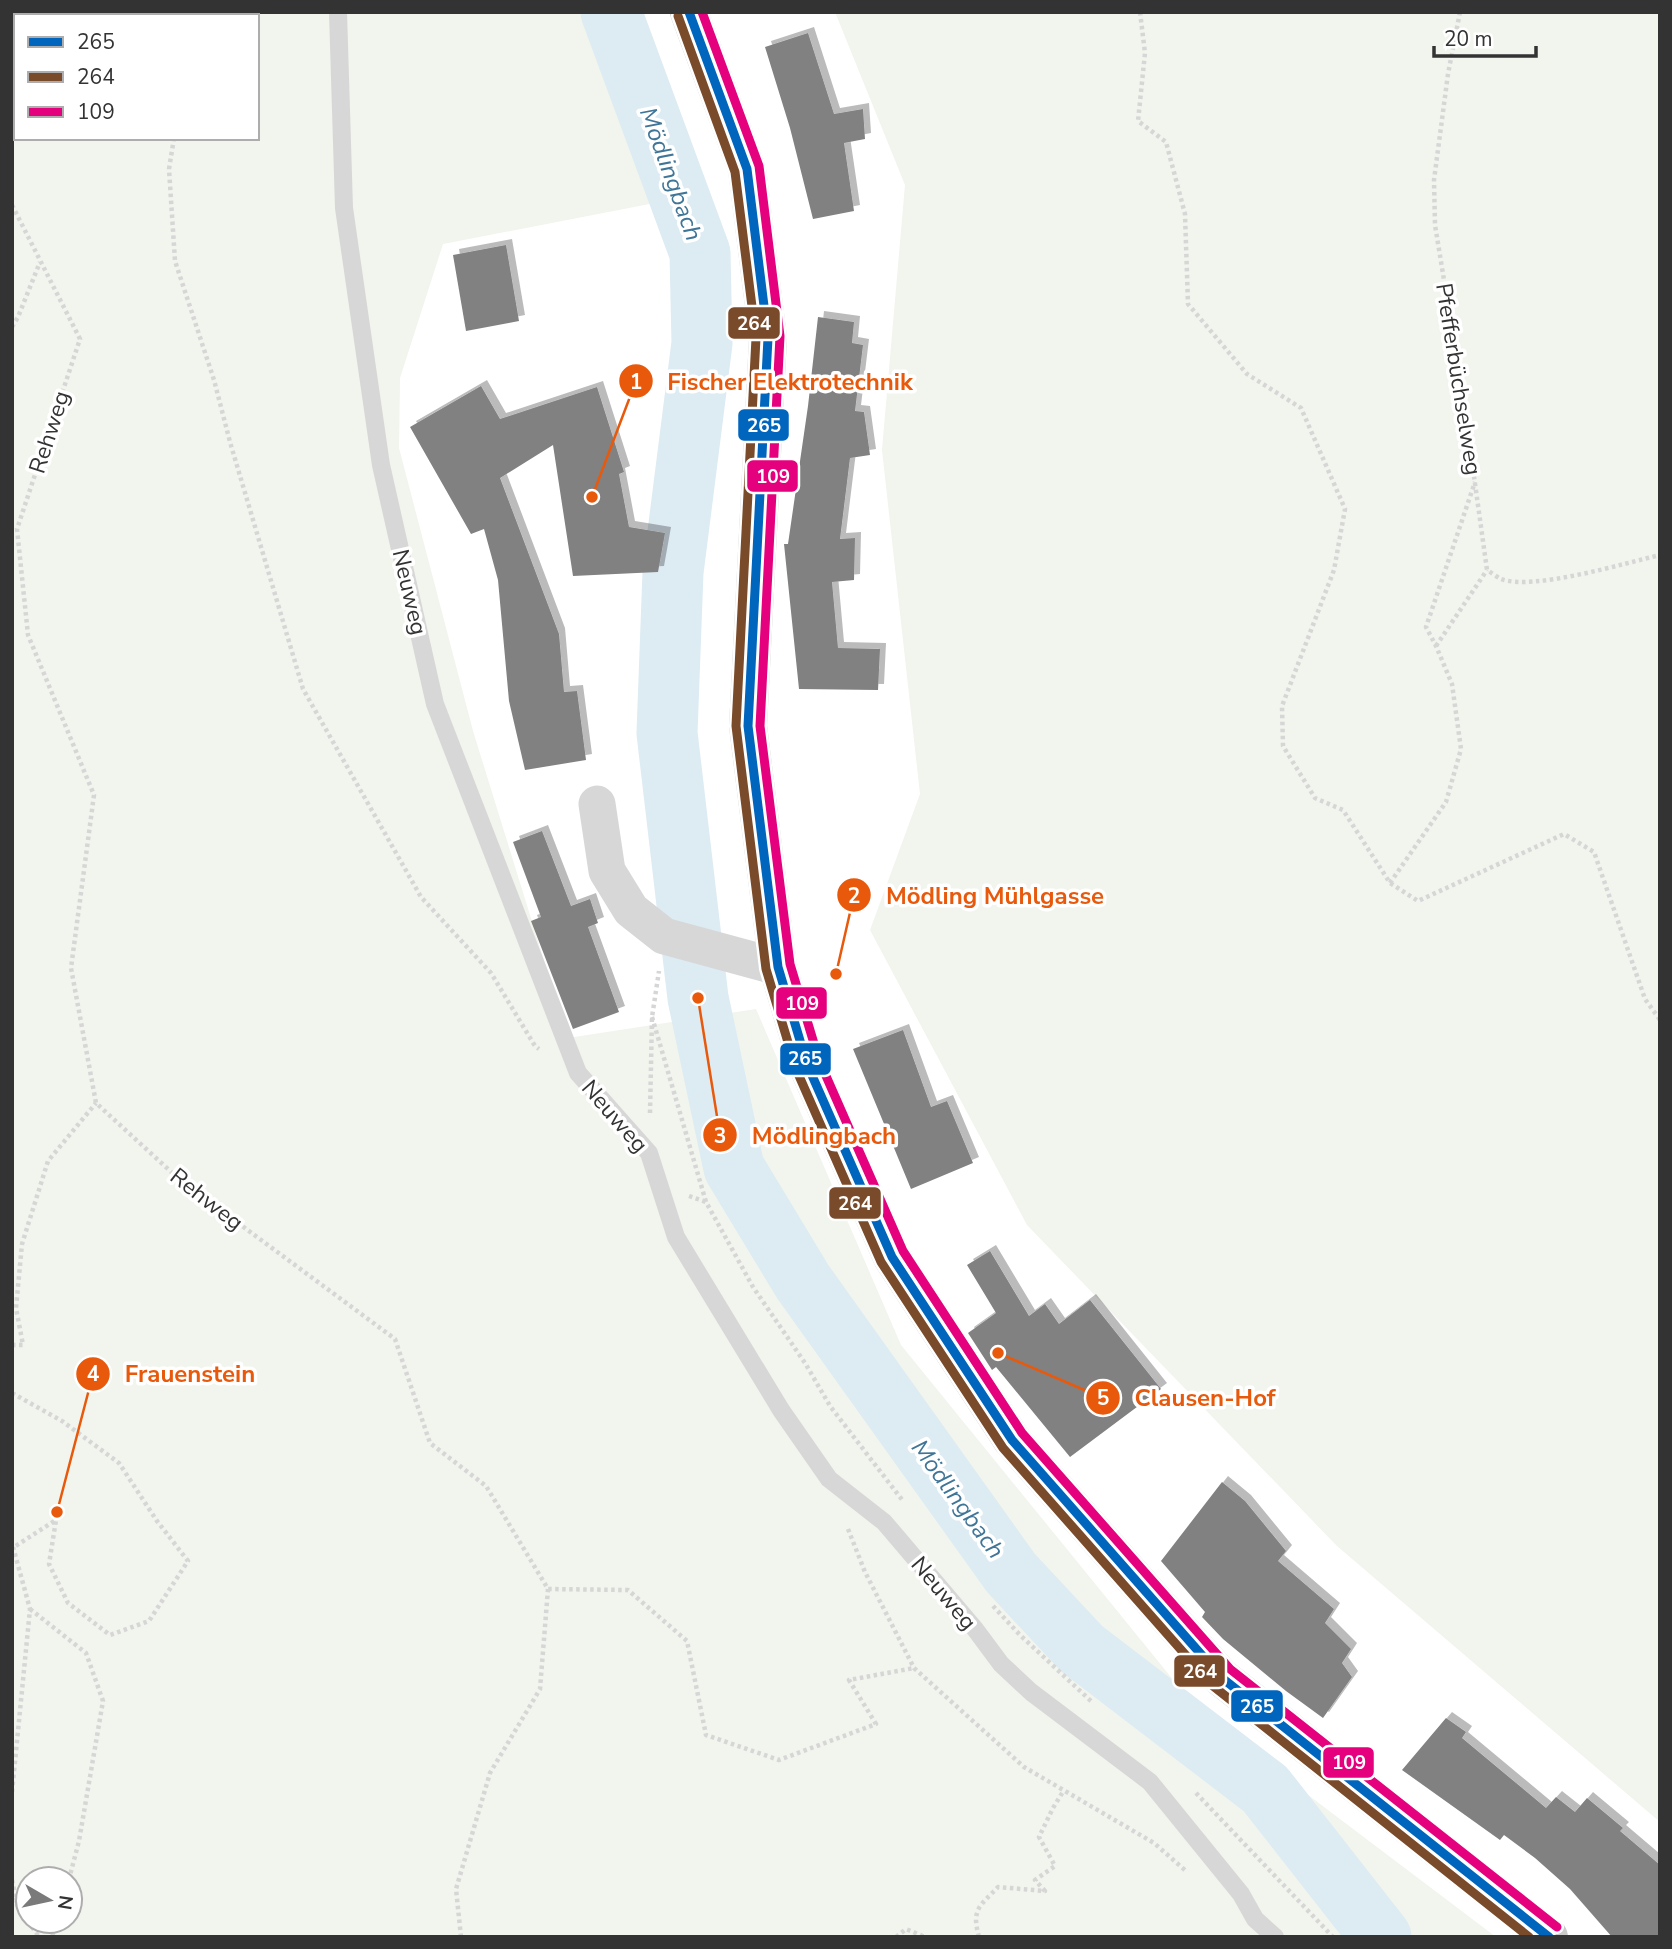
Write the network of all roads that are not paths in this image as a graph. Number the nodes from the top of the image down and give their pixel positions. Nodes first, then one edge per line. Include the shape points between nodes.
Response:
1 (338, 12) edge
2 (688, 12) edge
3 (597, 804) dead end
4 (778, 967) junction
5 (1276, 1937) edge
6 (1549, 1937) edge

1 - 5 lane, Neuweg via 344,208 381,465 435,704 578,1073 649,1153 676,1237 829,1479 884,1522 1001,1664 1150,1782 1241,1894 1255,1919
2 - 4 main road via 747,169 768,338 748,726
3 - 4 street via 607,872 631,910 667,937
4 - 6 main road via 807,1065 892,1257 1012,1440 1222,1678

